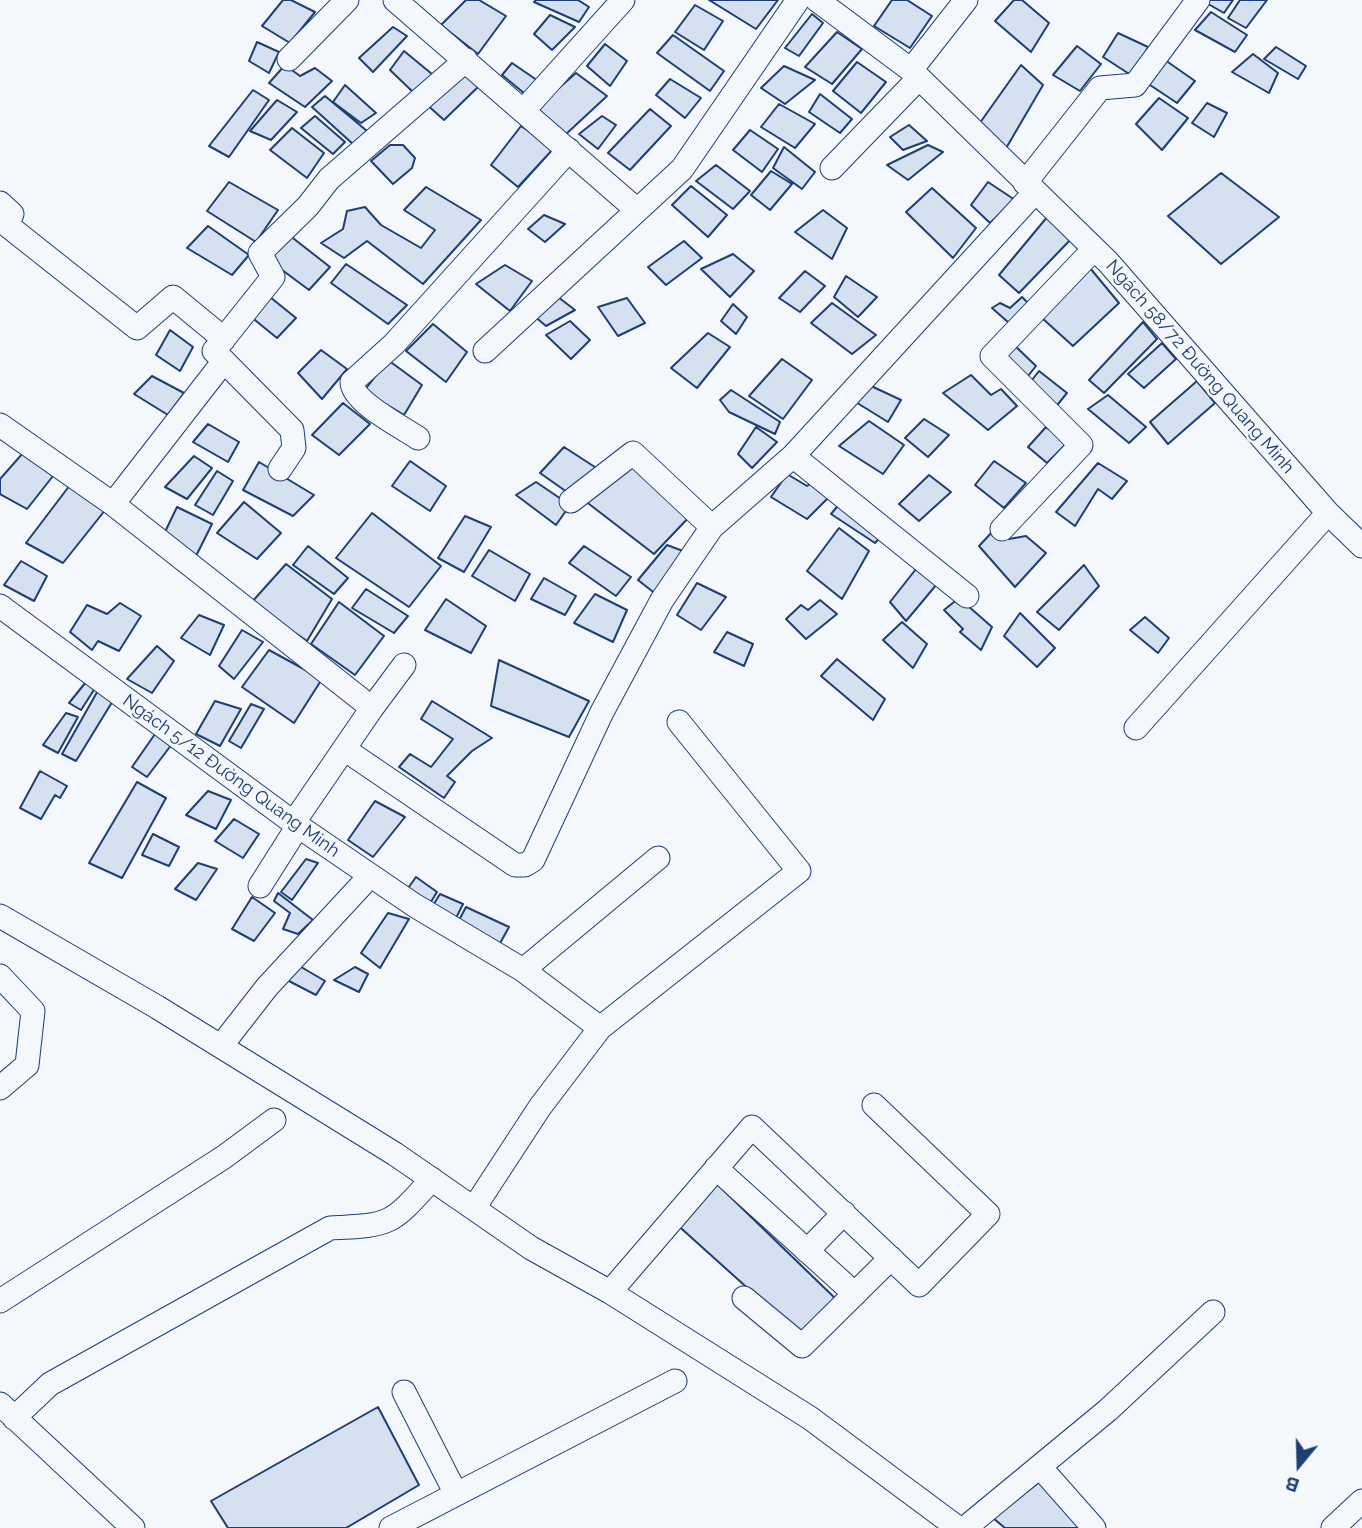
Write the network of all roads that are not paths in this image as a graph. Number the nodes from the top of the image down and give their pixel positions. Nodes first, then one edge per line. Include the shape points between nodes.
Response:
1 (346, 0) edge
2 (396, 0) edge
3 (624, 0) edge
4 (798, 0) edge
5 (817, 0) edge
6 (966, 0) edge
7 (1198, 0) edge
8 (289, 59) dead end
9 (466, 60) junction
10 (915, 74) junction
11 (524, 110) junction
12 (569, 150) junction
13 (832, 168) dead end
14 (1030, 187) junction
15 (0, 203) edge
16 (637, 210) junction
17 (1094, 248) junction
18 (224, 350) junction
19 (485, 351) dead end
20 (0, 425) edge
21 (418, 438) dead end
22 (793, 456) junction
23 (280, 469) dead end
24 (571, 501) dead end
25 (113, 503) junction
26 (1328, 513) junction
27 (712, 527) junction
28 (1002, 529) dead end
29 (1362, 546) edge
30 (967, 596) dead end
31 (0, 606) edge
32 (404, 665) dead end
33 (372, 708) junction
34 (679, 722) dead end
35 (1136, 728) dead end
36 (344, 749) junction
37 (296, 824) junction
38 (658, 858) dead end
39 (370, 876) junction
40 (260, 886) dead end
41 (0, 916) edge
42 (523, 970) junction
43 (0, 976) edge
44 (600, 1028) junction
45 (221, 1046) junction
46 (0, 1088) edge
47 (874, 1105) dead end
48 (274, 1119) dead end
49 (716, 1168) junction
50 (432, 1179) junction
51 (474, 1208) junction
52 (844, 1213) junction
53 (807, 1251) junction
54 (891, 1258) junction
55 (610, 1292) junction
56 (855, 1294) junction
57 (744, 1298) dead end
58 (0, 1301) edge
59 (1213, 1312) dead end
60 (675, 1381) dead end
61 (404, 1392) dead end
62 (7, 1411) edge
63 (1040, 1467) junction
64 (454, 1492) junction
65 (1362, 1501) edge
66 (132, 1528) edge
67 (391, 1528) edge
68 (958, 1528) edge
69 (965, 1528) edge
70 (1094, 1528) edge
71 (1333, 1528) edge

1 - 8 street
2 - 9 street
3 - 11 street
4 - 16 street via 682,169
5 - 10 street, Ngách 58/72 Đường Quang Minh
6 - 10 street
7 - 14 street via 1135,85 1100,88
9 - 11 street
9 - 18 street via 329,179 260,253 273,277
10 - 13 street
10 - 14 street, Ngách 58/72 Đường Quang Minh
11 - 12 street
12 - 16 street
12 - 21 street via 394,344 352,382 361,401
14 - 17 street, Ngách 58/72 Đường Quang Minh
14 - 22 street
15 - 18 street via 12,214 7,225 137,328 173,297
16 - 19 street
17 - 26 street, Ngách 58/72 Đường Quang Minh
17 - 28 street via 992,356 1081,445
18 - 23 street via 292,430 294,448
18 - 25 street
20 - 25 street
22 - 27 street
22 - 30 street
24 - 27 street via 633,453
25 - 33 street
26 - 29 street, Ngách 58/72 Đường Quang Minh
26 - 35 street
27 - 36 street via 662,600 602,712 546,835 525,866 515,865
31 - 37 street, Ngách 5/12 Đường Quang Minh
32 - 33 street
33 - 36 street
34 - 44 street via 799,871
36 - 37 street
37 - 39 street, Ngách 5/12 Đường Quang Minh
37 - 40 street
38 - 42 street
39 - 42 street, Ngách 5/12 Đường Quang Minh
39 - 45 street via 267,987
41 - 45 street
42 - 44 street, Ngách 5/12 Đường Quang Minh
43 - 46 street via 33,1011 27,1065
44 - 51 street via 540,1107
45 - 50 street
47 - 54 street via 988,1214 919,1285
48 - 58 street via 224,1157
49 - 52 street via 751,1126
49 - 53 street
49 - 55 street
50 - 51 street
50 - 62 street via 387,1223 330,1228
51 - 55 street via 531,1248
52 - 53 street
52 - 54 street
53 - 56 street
54 - 56 street
55 - 68 street via 810,1419
56 - 57 street via 800,1347
59 - 63 street
60 - 64 street
61 - 64 street
62 - 66 street
63 - 69 street
63 - 70 street
64 - 67 street
65 - 71 street

